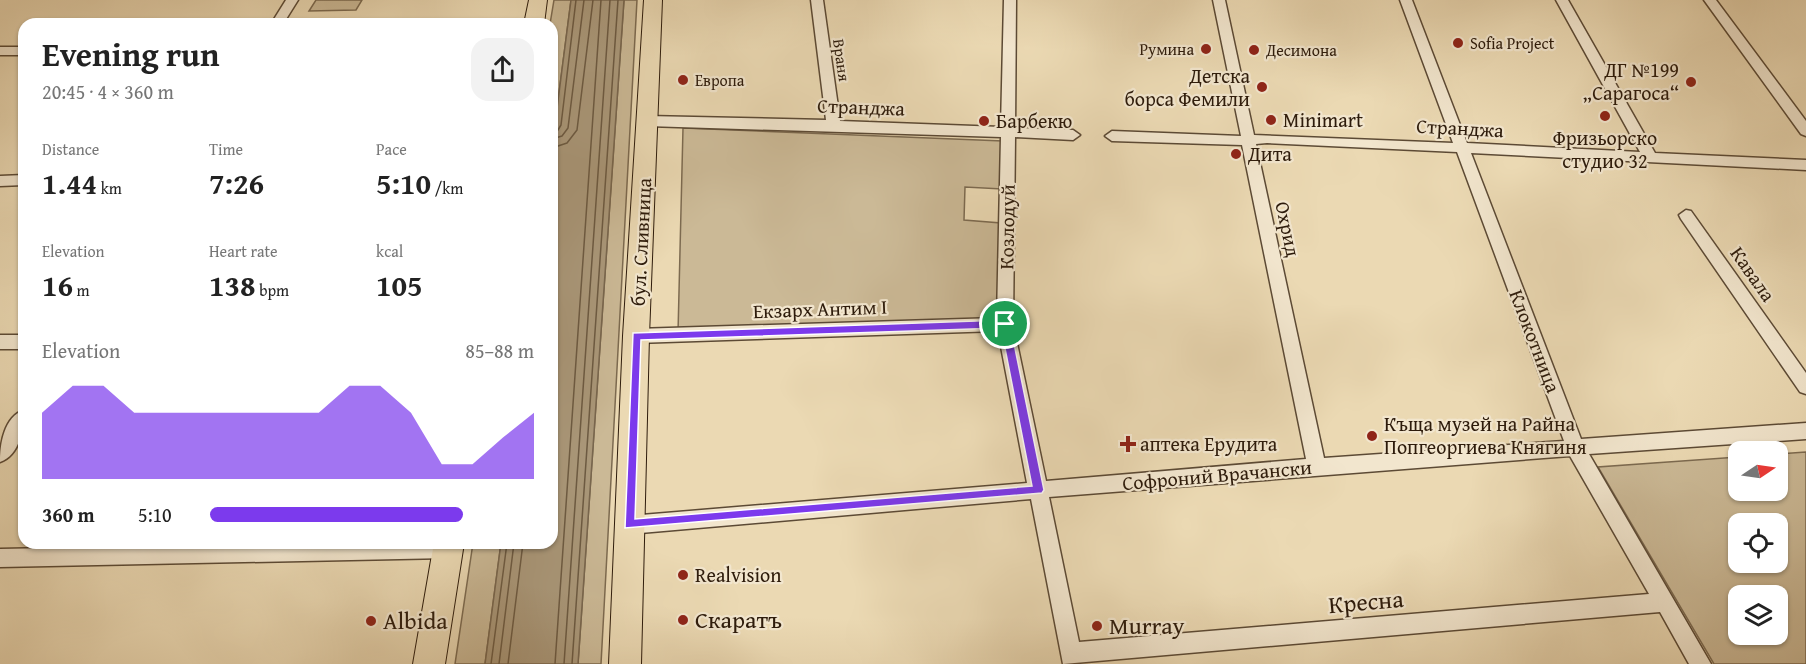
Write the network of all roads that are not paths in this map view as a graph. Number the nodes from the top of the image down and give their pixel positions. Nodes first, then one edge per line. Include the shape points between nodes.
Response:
1 (292, 0) edge
2 (538, 0) edge
3 (653, 0) edge
4 (817, 0) edge
5 (1005, 0) edge
6 (1010, 0) edge
7 (1219, 0) edge
8 (1406, 0) edge
9 (1562, 0) edge
10 (1711, 1) edge
11 (281, 18) edge
12 (535, 18) edge
13 (0, 51) edge
14 (18, 51) edge
15 (647, 121) junction
16 (834, 125) junction
17 (1806, 131) edge
18 (1009, 132) junction
19 (1073, 135) dead end
20 (1112, 135) dead end
21 (1248, 140) junction
22 (1462, 148) junction
23 (1650, 157) junction
24 (1806, 165) edge
25 (18, 180) edge
26 (0, 181) edge
27 (1686, 215) dead end
28 (1005, 324) junction
29 (636, 336) junction
30 (0, 342) edge
31 (18, 342) edge
32 (1806, 387) edge
33 (18, 426) edge
34 (1806, 431) edge
35 (1576, 449) junction
36 (0, 454) edge
37 (1317, 466) junction
38 (1038, 490) junction
39 (629, 525) junction
40 (336, 549) edge
41 (448, 549) edge
42 (0, 558) edge
43 (1666, 602) junction
44 (1072, 659) edge
45 (429, 664) edge
46 (625, 664) edge
47 (1701, 664) edge

1 - 11 street
2 - 12 main road
3 - 15 main road, бул. Сливница
4 - 16 street, Враня
5 - 6 street
6 - 18 street, Козлодуй
7 - 21 street, Охрид
8 - 22 street, Клокотница
9 - 23 street
10 - 17 street
13 - 14 street
15 - 16 street, Странджа
15 - 29 main road, бул. Сливница
16 - 18 street, Странджа
18 - 19 street, Странджа
18 - 28 street, Козлодуй
20 - 21 street, Странджа
21 - 22 street, Странджа
21 - 37 street, Охрид
22 - 23 street, Странджа
22 - 35 street, Клокотница
23 - 24 street, Странджа
25 - 26 street
27 - 32 street, Кавала
28 - 29 street, Екзарх Антим I
28 - 38 street, Козлодуй
29 - 39 main road, бул. Сливница
30 - 31 street
33 - 36 street
34 - 35 street, Софроний Врачански
35 - 37 street, Софроний Врачански
35 - 43 street, Клокотница
37 - 38 street, Софроний Врачански
38 - 39 street, Софроний Врачански
38 - 44 street, Козлодуй
39 - 46 main road, бул. Сливница
40 - 42 street
41 - 45 main road
43 - 44 street, Кресна
43 - 47 street, Клокотница

